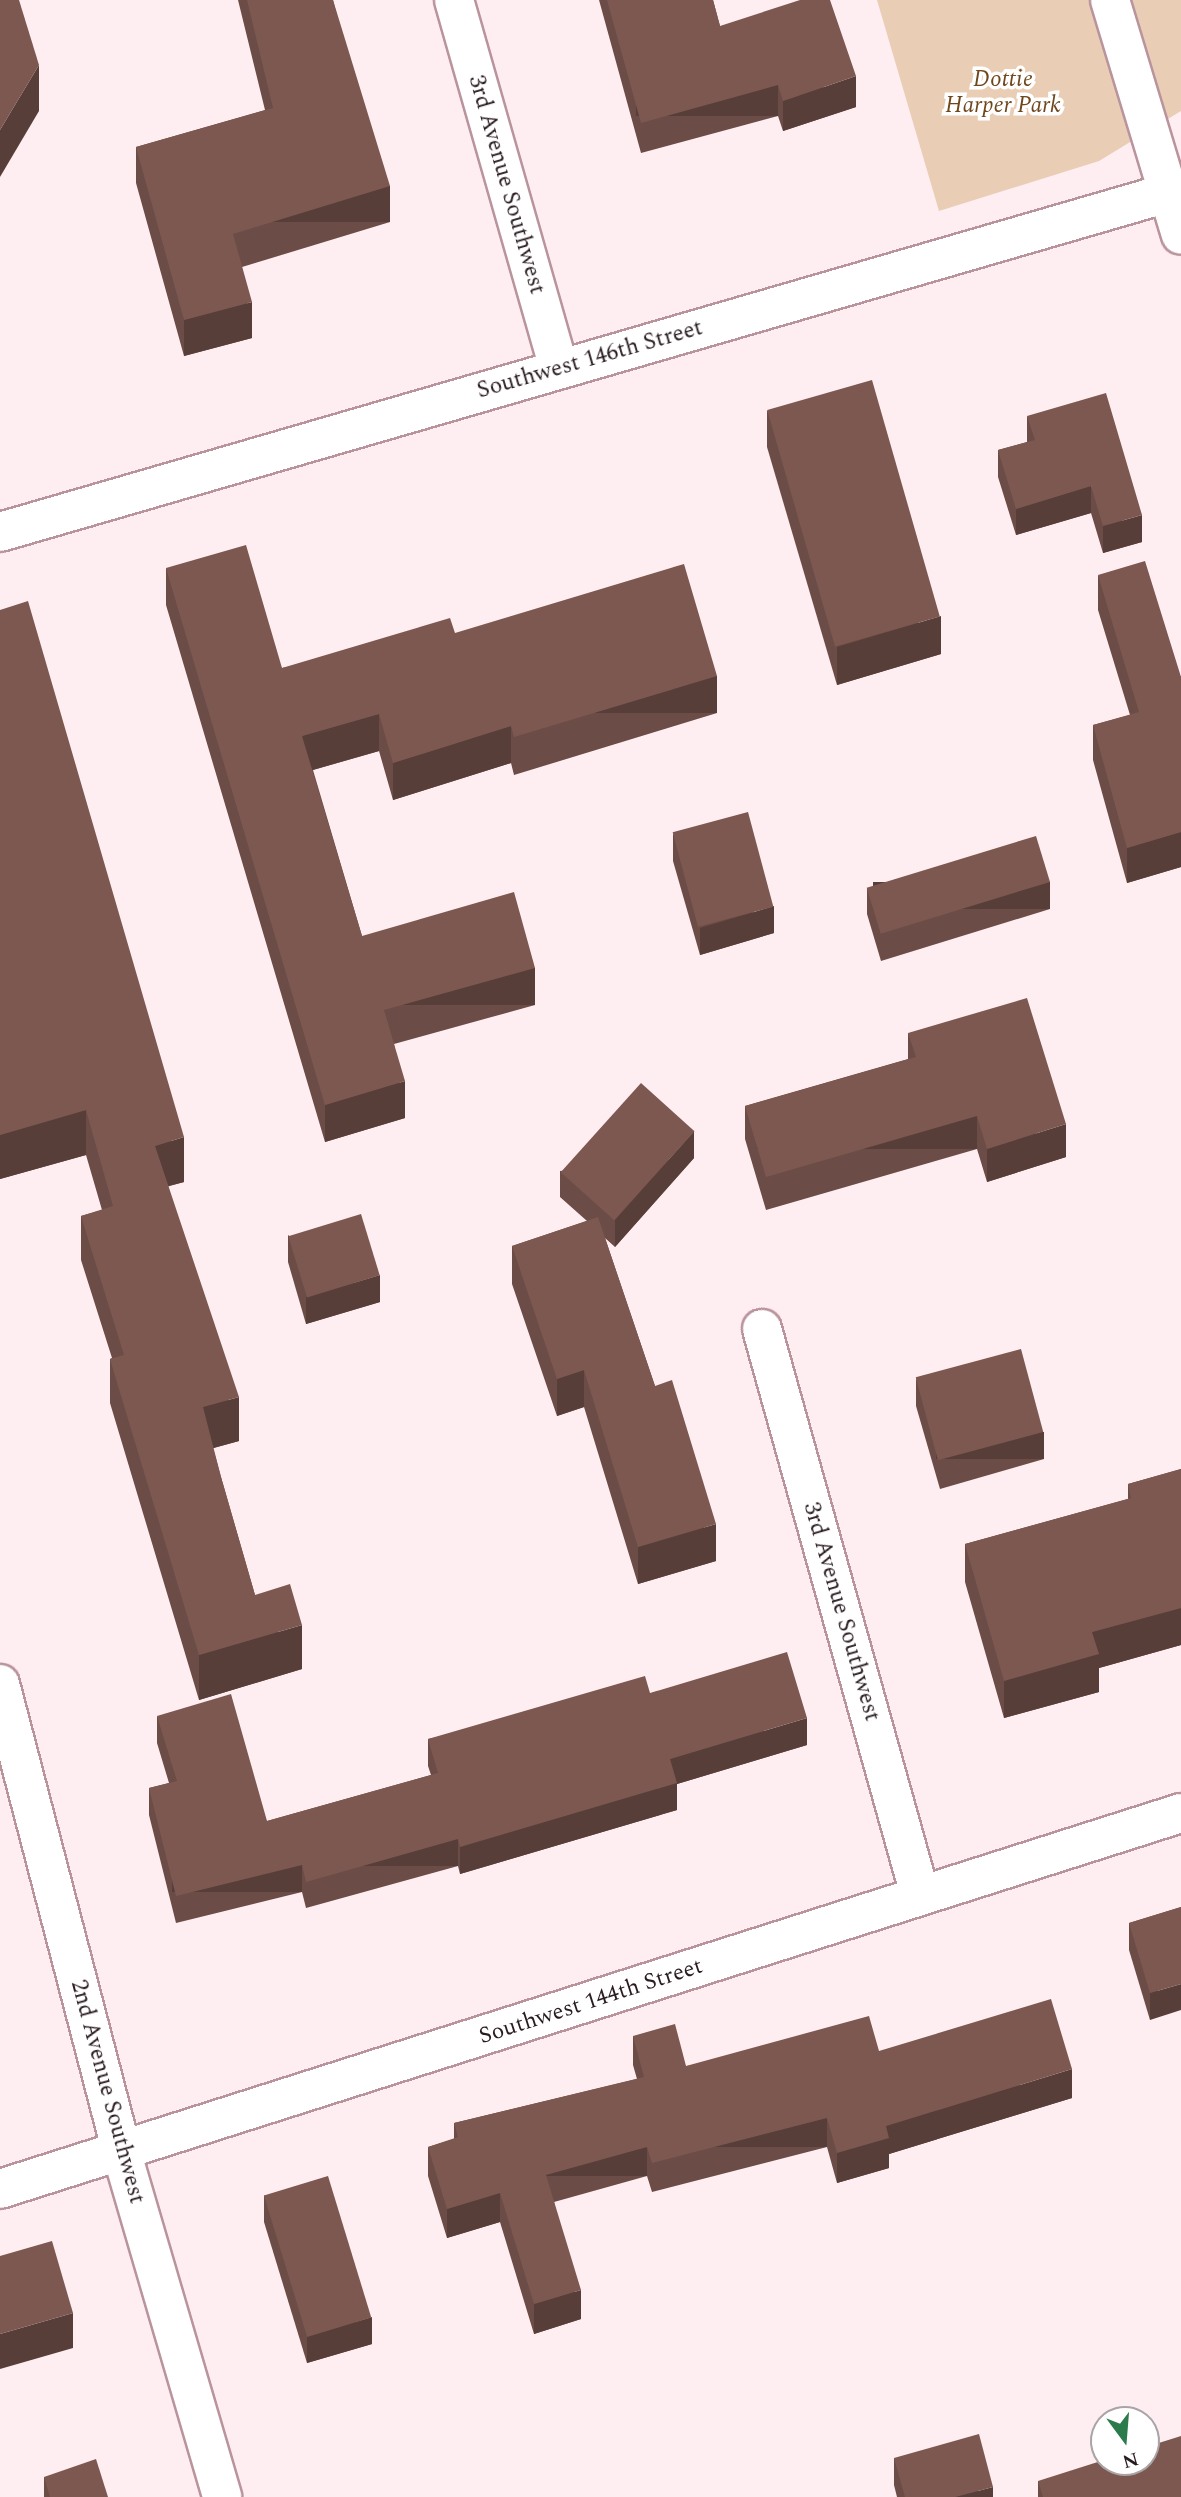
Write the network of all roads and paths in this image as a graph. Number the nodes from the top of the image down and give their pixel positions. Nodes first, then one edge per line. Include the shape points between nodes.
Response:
1 (454, 0) edge
2 (1110, 0) edge
3 (1175, 191) edge
4 (1181, 236) edge
5 (559, 369) junction
6 (0, 532) edge
7 (762, 1329) dead end
8 (0, 1685) edge
9 (1181, 1813) edge
10 (920, 1895) junction
11 (122, 2154) junction
12 (0, 2189) edge
13 (222, 2497) edge

1 - 5 street, 3rd Avenue Southwest
2 - 3 street
3 - 4 street
3 - 5 street, Southwest 146th Street
5 - 6 street, Southwest 146th Street
7 - 10 street, 3rd Avenue Southwest
8 - 11 street, 2nd Avenue Southwest
9 - 10 street, Southwest 144th Street
10 - 11 street, Southwest 144th Street
11 - 12 street, Southwest 144th Street
11 - 13 street, 2nd Avenue Southwest

